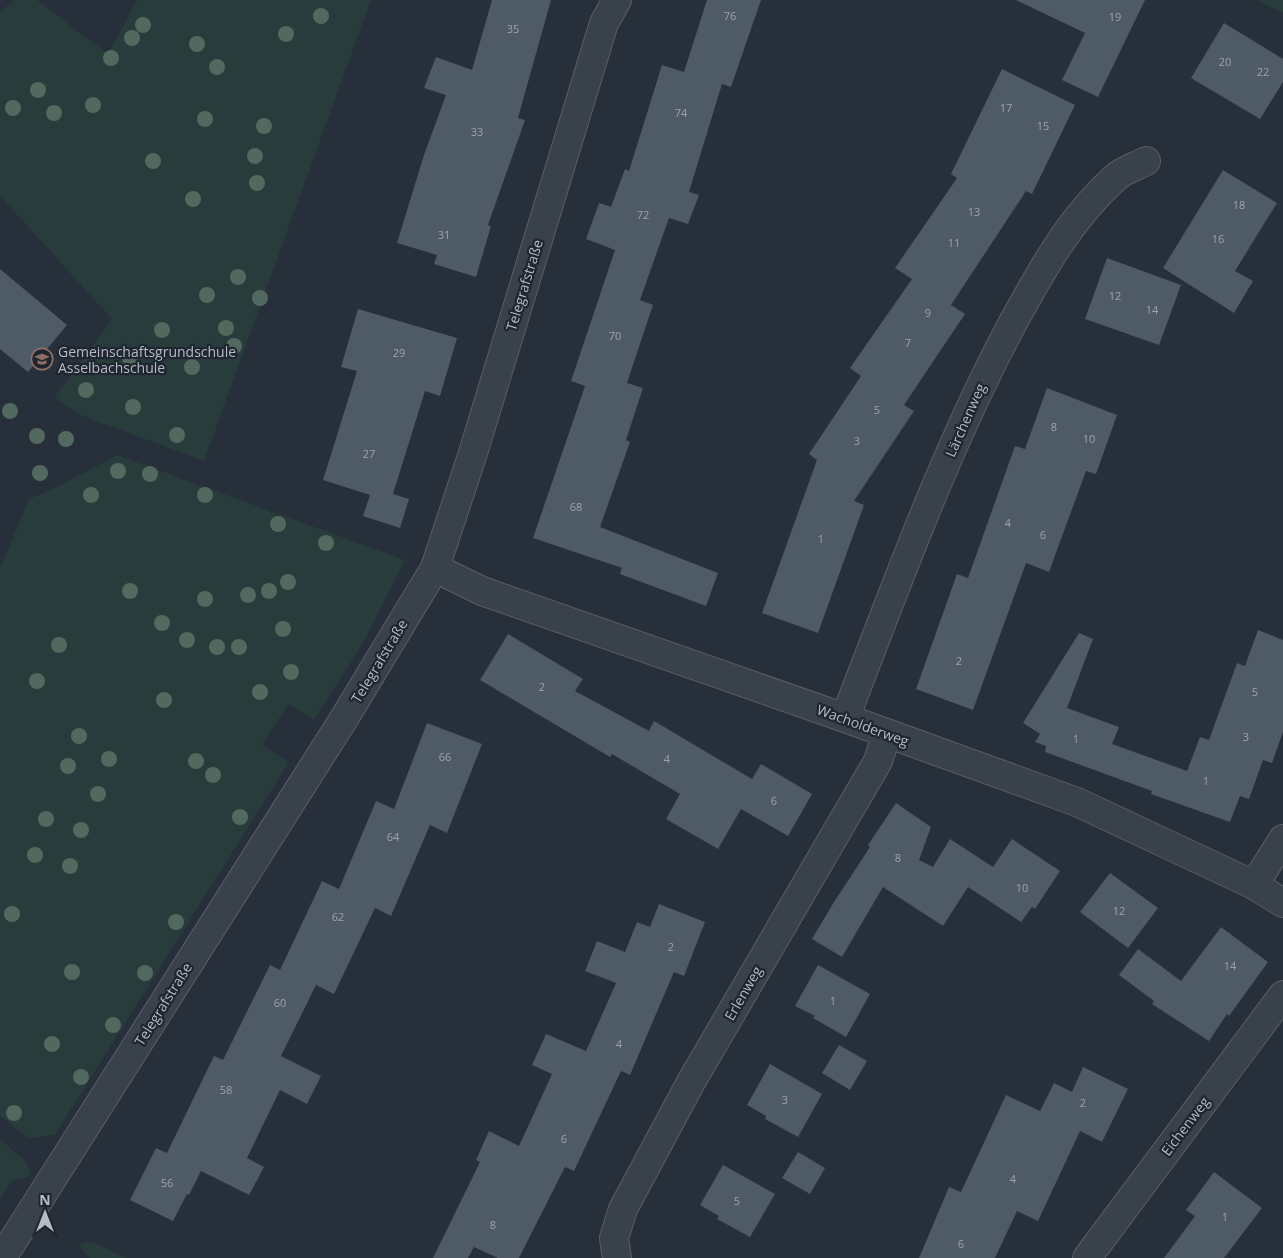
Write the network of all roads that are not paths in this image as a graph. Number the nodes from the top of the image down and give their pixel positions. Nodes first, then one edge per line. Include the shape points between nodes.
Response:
1 (617, 0) edge
2 (1146, 161) dead end
3 (435, 568) junction
4 (844, 718) junction
5 (887, 734) junction
6 (1283, 839) edge
7 (1254, 885) junction
8 (1283, 903) edge
9 (1283, 995) edge
10 (2, 1258) edge
11 (616, 1258) edge
12 (1087, 1258) edge

1 - 3 street, Telegrafstraße via 604,23 473,454
2 - 4 street, Lärchenweg via 1117,175 1077,216 1037,278 984,378 934,489
3 - 4 street, Wacholderweg via 482,591
3 - 10 street, Telegrafstraße via 346,717
4 - 5 street, Wacholderweg
5 - 7 street, Wacholderweg via 1077,802
5 - 11 street, Erlenweg via 878,761 691,1082 623,1209 614,1238
6 - 7 street
7 - 8 street, Wacholderweg
9 - 12 street, Eichenweg

